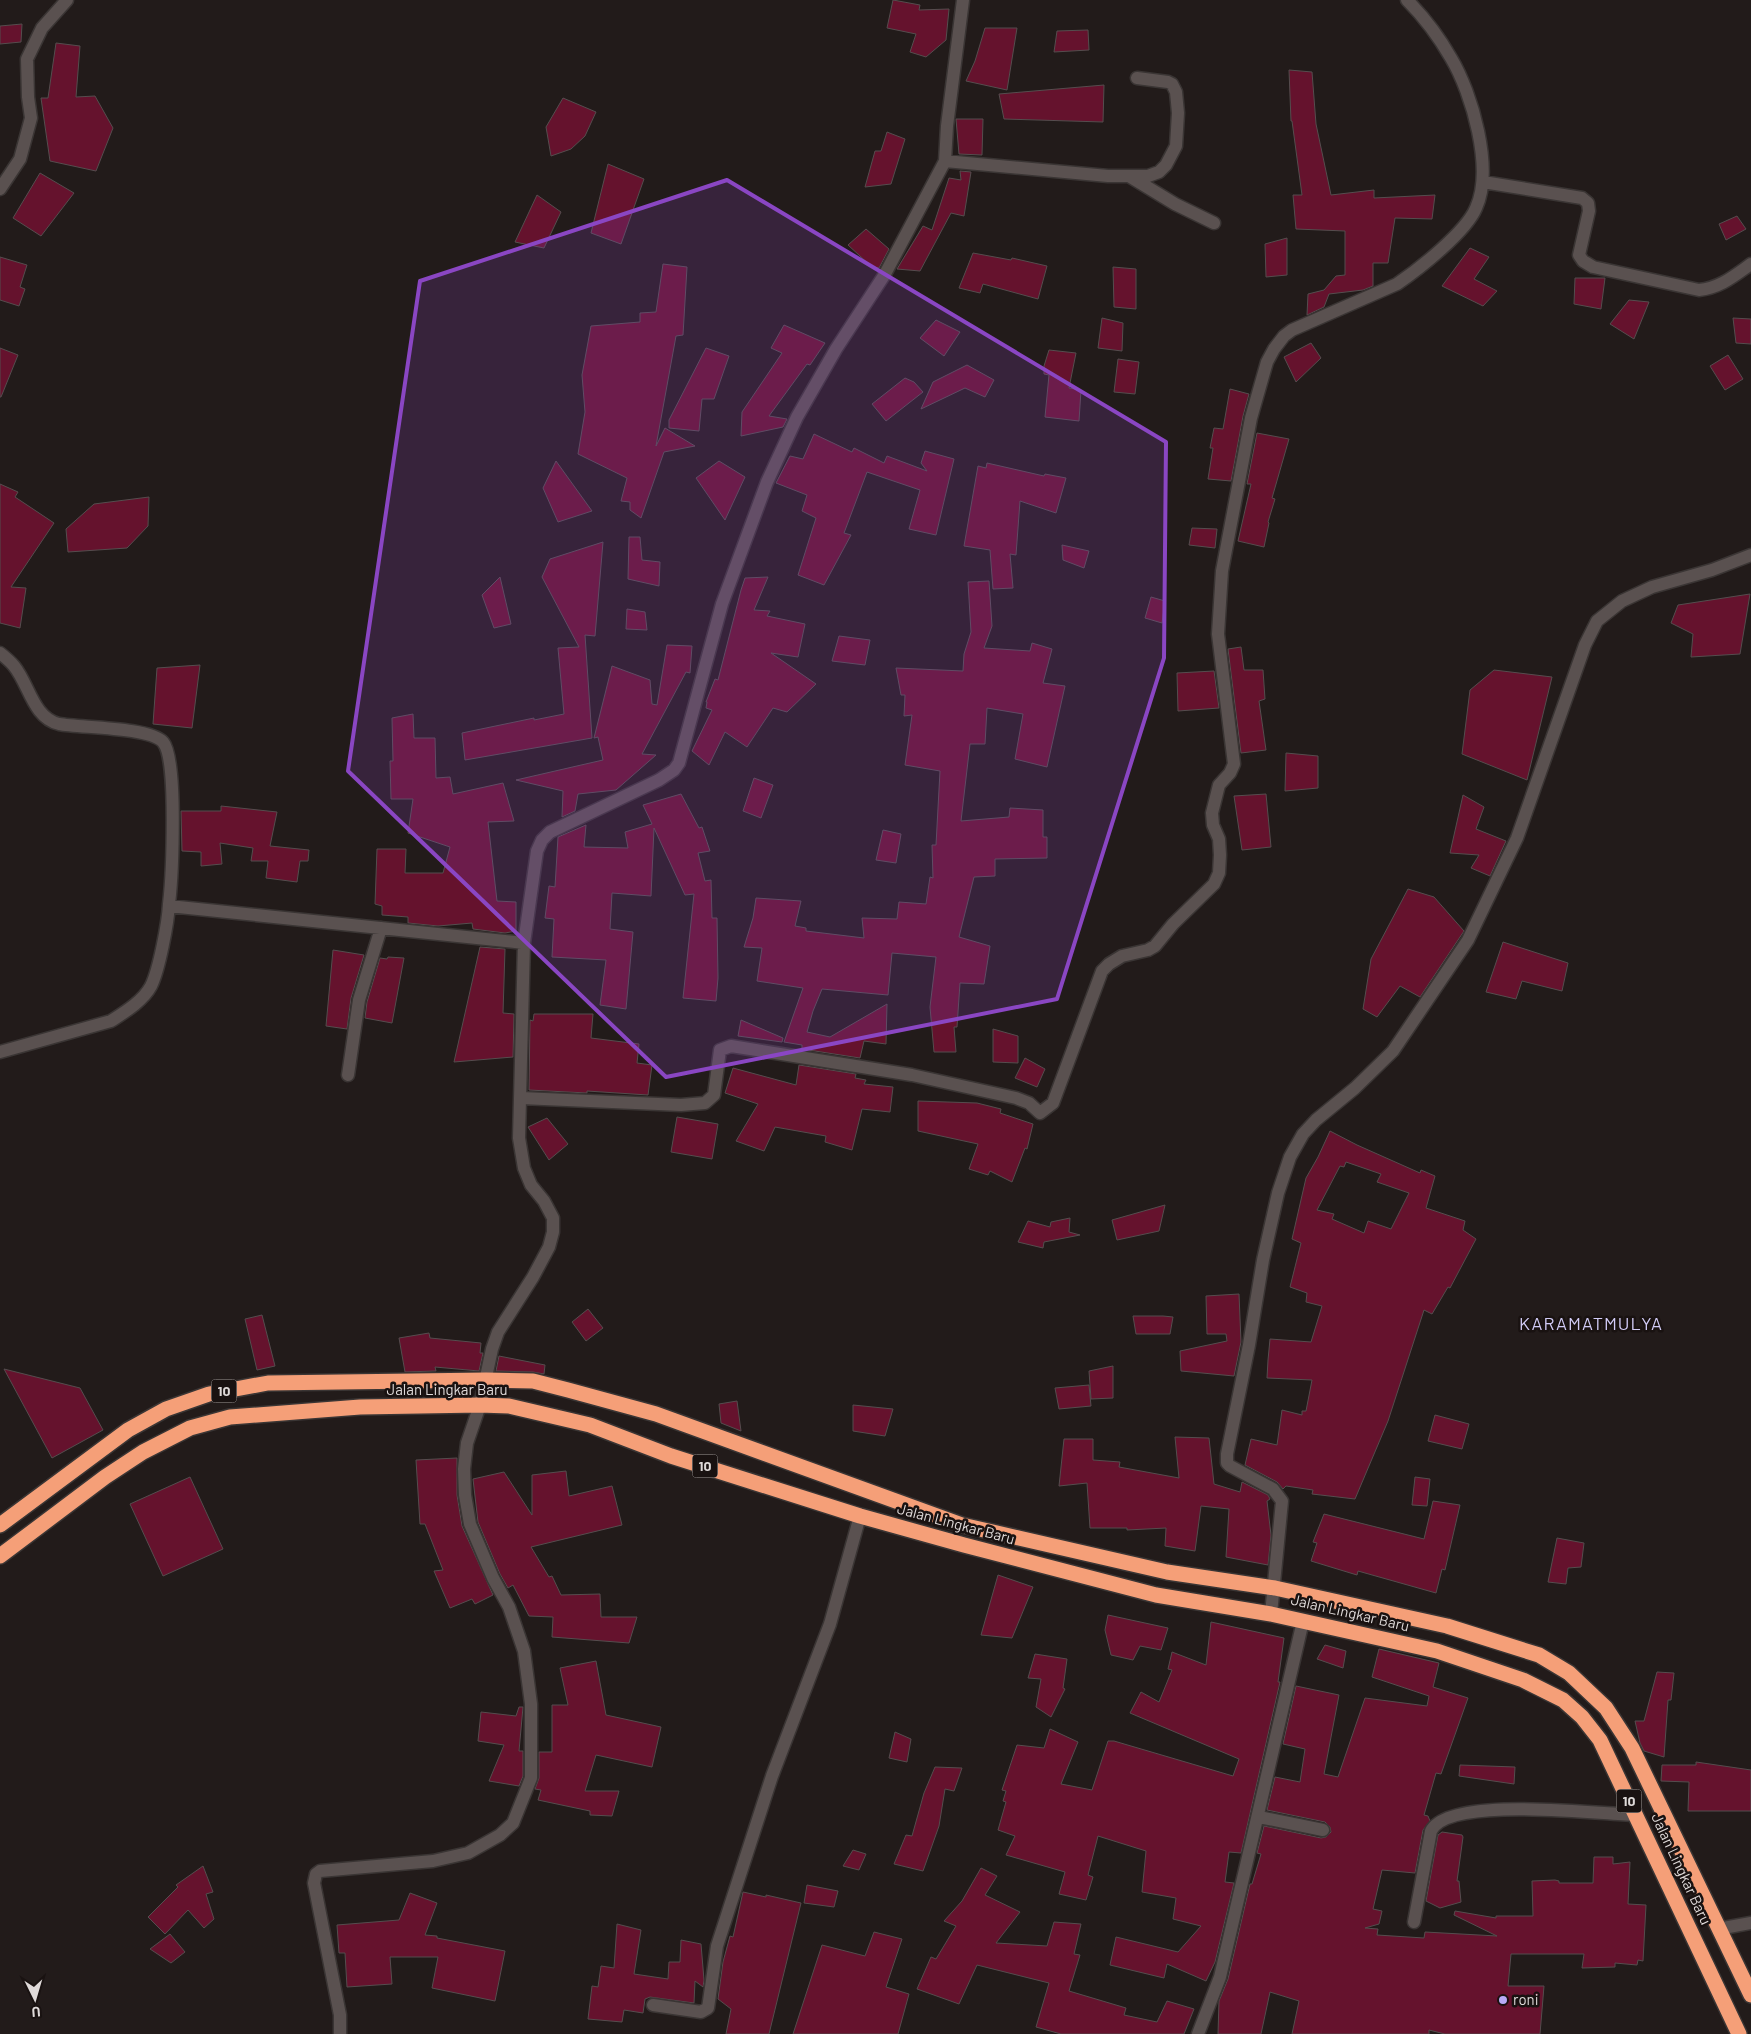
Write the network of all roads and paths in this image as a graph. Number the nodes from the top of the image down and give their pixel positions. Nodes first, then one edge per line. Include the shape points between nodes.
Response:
1 (67, 0) edge
2 (962, 0) edge
3 (1407, 0) edge
4 (1137, 78) dead end
5 (945, 161) junction
6 (1128, 176) junction
7 (1483, 182) junction
8 (0, 189) edge
9 (1214, 223) dead end
10 (1751, 264) edge
11 (1751, 555) edge
12 (0, 653) edge
13 (169, 906) junction
14 (382, 928) junction
15 (524, 943) junction
16 (0, 1052) edge
17 (348, 1075) dead end
18 (521, 1098) junction
19 (486, 1380) junction
20 (480, 1404) junction
21 (860, 1516) junction
22 (0, 1525) edge
23 (0, 1556) edge
24 (1275, 1588) junction
25 (1271, 1614) junction
26 (1303, 1621) junction
27 (1636, 1816) junction
28 (1259, 1817) junction
29 (1324, 1830) dead end
30 (1414, 1922) dead end
31 (1751, 1923) edge
32 (1718, 1929) junction
33 (1751, 1995) edge
34 (653, 2005) dead end
35 (340, 2034) edge
36 (1198, 2034) edge
37 (1739, 2034) edge

1 - 8 street via 42,28 28,59 31,118 20,159
2 - 5 street
3 - 7 street via 1452,59 1464,87 1480,140
4 - 6 street via 1168,82 1174,87 1178,113 1176,146 1159,172 1148,176
5 - 6 street
5 - 15 street via 885,274 797,417 766,482 722,604 679,763 659,780 545,836 537,851
6 - 9 street
7 - 10 street via 1582,198 1588,203 1589,211 1579,255 1593,267 1699,290 1719,286
7 - 18 street via 1480,199 1470,218 1446,245 1412,274 1397,284 1292,330 1284,336 1267,362 1251,418 1220,586 1218,634 1234,764 1219,785 1212,812 1219,838 1219,873 1214,884 1172,924 1155,946 1122,956 1102,971 1053,1103 1040,1113 1029,1103 1016,1098 912,1074 731,1046 720,1050 714,1095 705,1103 681,1106
11 - 24 street via 1652,587 1622,601 1597,621 1584,645 1517,838 1468,940 1393,1051 1316,1120 1303,1134 1290,1157 1281,1179 1265,1251 1227,1454 1230,1466 1273,1488 1282,1501
12 - 13 street via 14,666 48,720 154,736 163,742 168,752 173,799
13 - 14 street
13 - 16 street via 150,987 124,1014 94,1027
14 - 15 street
14 - 17 street via 359,1000
15 - 18 street
18 - 19 street via 519,1138 524,1168 530,1185 553,1218 553,1232 549,1247 498,1332
19 - 20 street
19 - 22 highway, Jalan Lingkar Baru / 10 via 268,1383 209,1394 166,1409 128,1430
19 - 24 highway, Jalan Lingkar Baru / 10 via 533,1381 656,1414 962,1524 1167,1572
20 - 21 highway, Jalan Lingkar Baru / 10 via 509,1406 590,1425 671,1456
20 - 23 highway, Jalan Lingkar Baru / 10 via 360,1407 230,1417 190,1428 143,1452 105,1477
20 - 35 street via 467,1443 465,1495 470,1524 509,1607 524,1651 531,1704 531,1778 514,1823 468,1853 433,1861 320,1871 316,1874 314,1883 340,2015
21 - 25 highway, Jalan Lingkar Baru / 10 via 1156,1595
21 - 34 street via 830,1624 772,1776 717,1946 708,2008 701,2012
24 - 25 street
24 - 32 highway, Jalan Lingkar Baru / 10 via 1447,1626 1539,1655 1569,1674 1606,1708 1632,1748
25 - 26 highway, Jalan Lingkar Baru / 10
26 - 27 highway, Jalan Lingkar Baru / 10 via 1437,1651 1523,1680 1563,1700 1600,1740
26 - 28 street
27 - 30 street via 1496,1809 1461,1814 1436,1824 1431,1831
27 - 37 highway, Jalan Lingkar Baru / 10
28 - 29 street
28 - 36 street via 1220,1977
31 - 32 street
32 - 33 highway, Jalan Lingkar Baru / 10

